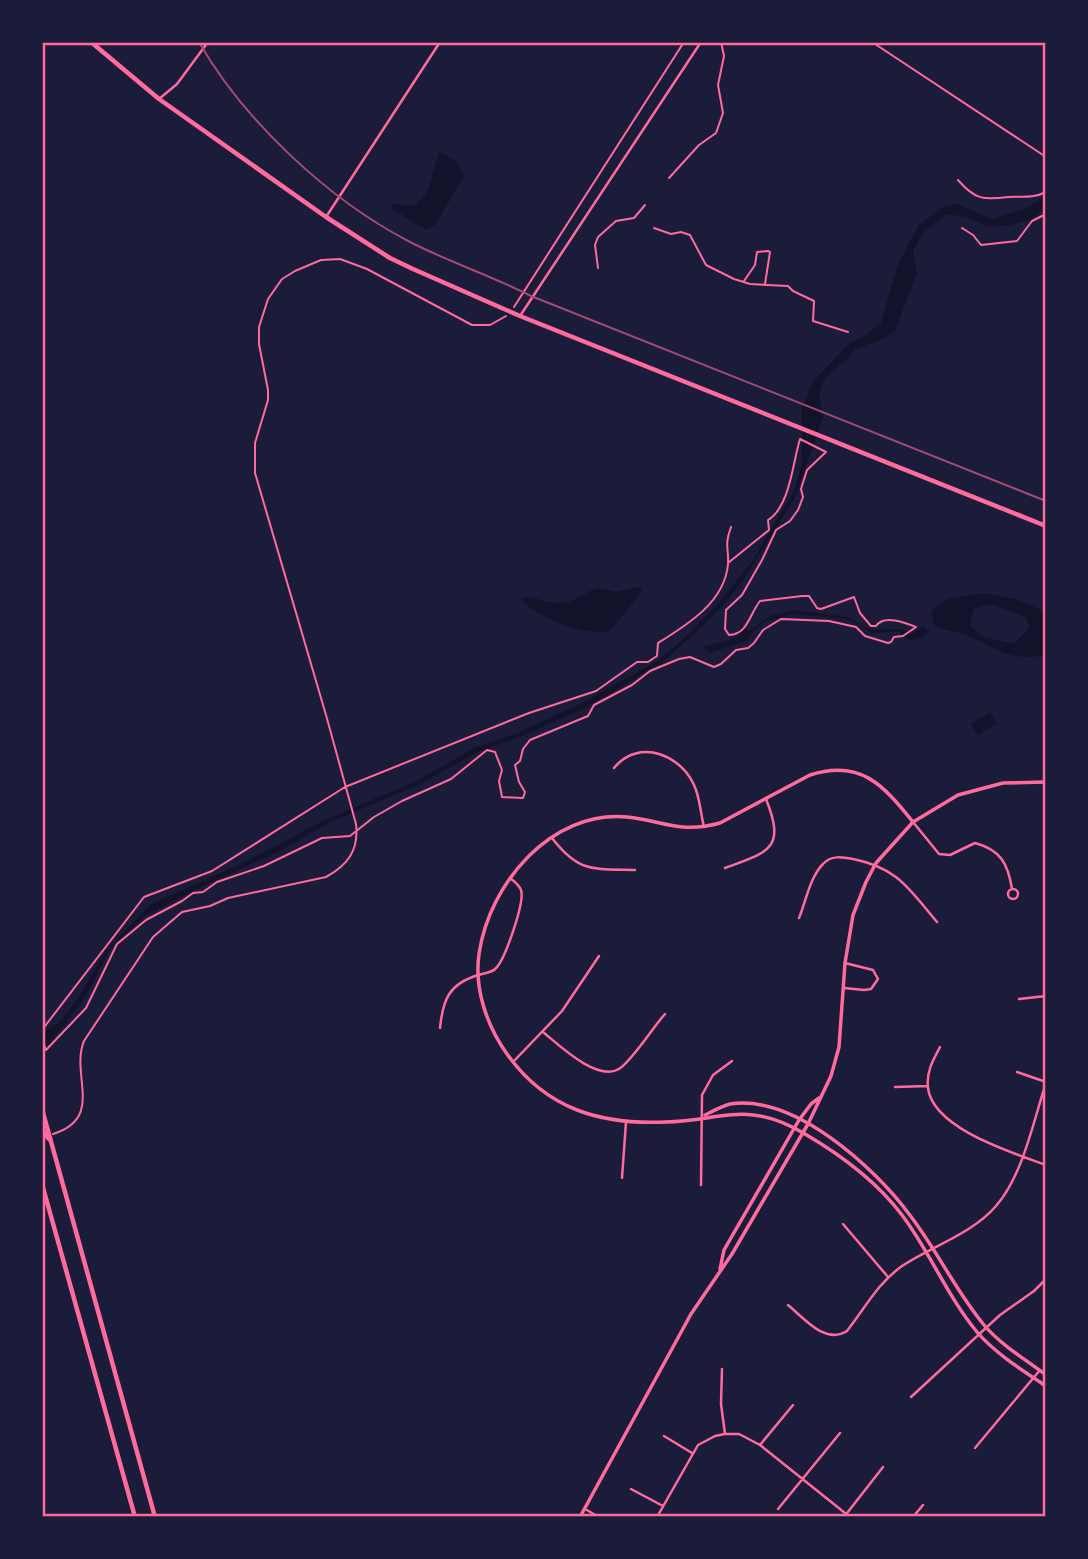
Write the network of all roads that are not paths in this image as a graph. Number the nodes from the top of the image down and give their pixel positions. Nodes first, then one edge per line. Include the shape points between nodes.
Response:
1 (91, 42) edge
2 (208, 42) edge
3 (440, 42) edge
4 (701, 42) edge
5 (159, 99) junction
6 (326, 216) junction
7 (520, 316) junction
8 (1046, 526) edge
9 (614, 768) dead end
10 (1046, 782) edge
11 (766, 799) junction
12 (913, 822) junction
13 (704, 828) junction
14 (552, 838) junction
15 (876, 863) junction
16 (725, 868) dead end
17 (635, 870) dead end
18 (510, 878) junction
19 (1012, 889) dead end
20 (799, 918) dead end
21 (937, 922) dead end
22 (598, 956) dead end
23 (845, 963) junction
24 (478, 975) junction
25 (844, 988) junction
26 (1046, 996) edge
27 (1019, 999) dead end
28 (665, 1014) dead end
29 (440, 1028) dead end
30 (543, 1032) junction
31 (940, 1047) dead end
32 (732, 1061) dead end
33 (513, 1062) junction
34 (1017, 1072) dead end
35 (1046, 1083) edge
36 (928, 1086) junction
37 (895, 1087) dead end
38 (820, 1097) junction
39 (42, 1109) edge
40 (700, 1118) junction
41 (800, 1120) junction
42 (626, 1122) junction
43 (808, 1124) junction
44 (794, 1128) junction
45 (42, 1130) edge
46 (803, 1132) junction
47 (51, 1142) junction
48 (1022, 1156) junction
49 (1046, 1165) edge
50 (622, 1178) dead end
51 (42, 1184) edge
52 (701, 1185) dead end
53 (843, 1224) dead end
54 (933, 1248) junction
55 (925, 1253) junction
56 (719, 1273) junction
57 (888, 1277) junction
58 (1046, 1279) edge
59 (788, 1304) dead end
60 (986, 1328) junction
61 (979, 1335) junction
62 (722, 1369) dead end
63 (1040, 1370) junction
64 (1046, 1375) edge
65 (1035, 1379) junction
66 (1046, 1387) edge
67 (911, 1397) dead end
68 (793, 1405) dead end
69 (840, 1433) dead end
70 (725, 1434) junction
71 (664, 1436) dead end
72 (760, 1445) junction
73 (975, 1448) dead end
74 (692, 1453) junction
75 (883, 1467) dead end
76 (803, 1478) junction
77 (631, 1489) dead end
78 (923, 1505) dead end
79 (663, 1506) junction
80 (585, 1509) junction
81 (778, 1509) dead end
82 (846, 1516) edge
83 (135, 1517) edge
84 (155, 1517) edge
85 (580, 1517) edge
86 (599, 1517) edge
87 (657, 1517) edge
88 (913, 1517) edge

1 - 5 main road
2 - 5 street via 177,85
3 - 6 street
4 - 7 street
5 - 6 main road
6 - 7 main road via 413,269
7 - 8 main road
9 - 13 street via 636,752 671,758 696,789
10 - 12 street via 1003,783 956,796
11 - 12 street via 810,775 844,769 882,786
11 - 13 street
11 - 16 street via 775,829 771,845 757,856
12 - 15 street
12 - 19 street via 939,854 950,855 975,843 985,845 1005,861
13 - 14 street via 607,817 574,825
14 - 17 street via 581,865
14 - 18 street
15 - 20 street via 840,856 823,863
15 - 21 street via 893,874
15 - 23 street via 853,915
18 - 24 street via 494,904 482,941
18 - 24 street via 522,895 511,937 496,969
22 - 30 street
23 - 25 street
23 - 25 street via 873,970 878,979 872,989
24 - 29 street via 454,986 444,1004
24 - 33 street via 491,1028
25 - 38 street via 837,1059
26 - 27 street
28 - 30 street via 624,1065 612,1072 578,1060
30 - 33 street
31 - 36 street via 931,1063
32 - 40 street via 706,1084
33 - 42 street via 533,1085 562,1104
34 - 35 street
35 - 48 street
36 - 37 street
36 - 48 street via 935,1103 954,1123 980,1140
38 - 41 street
38 - 43 street
39 - 47 main road
40 - 41 street via 728,1105 751,1104
40 - 42 street
40 - 44 street via 750,1113
40 - 52 street
41 - 43 street
41 - 44 street
42 - 50 street
43 - 46 street
43 - 54 street via 878,1179
44 - 46 street
44 - 56 street via 724,1250
45 - 47 main road
46 - 55 street via 883,1194
46 - 56 street
47 - 84 main road
48 - 49 street
48 - 54 street via 996,1207
51 - 83 main road
53 - 57 street
54 - 55 street
54 - 60 street
55 - 57 street
55 - 61 street
56 - 80 street via 691,1314
57 - 59 street via 840,1336 827,1335
58 - 60 street
60 - 61 street
60 - 63 street
61 - 65 street
61 - 67 street
62 - 70 street
63 - 64 street
63 - 65 street
65 - 66 street
65 - 73 street
68 - 72 street
69 - 76 street
70 - 72 street via 739,1434
70 - 74 street via 706,1440
71 - 74 street
72 - 76 street
74 - 79 street
75 - 82 street
76 - 81 street
76 - 82 street
77 - 79 street
78 - 88 street
79 - 87 street
80 - 85 street
80 - 86 street

